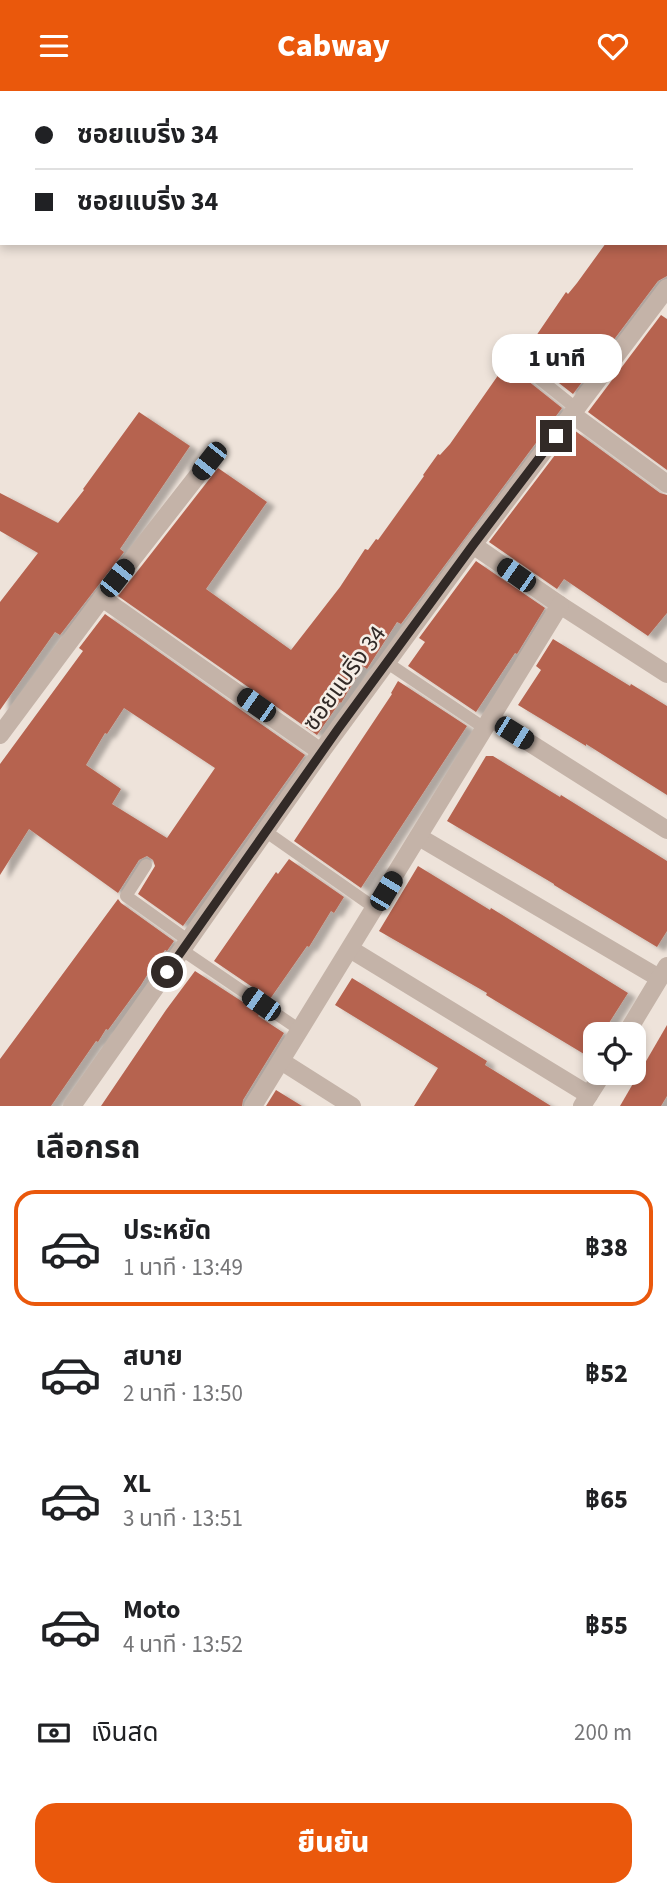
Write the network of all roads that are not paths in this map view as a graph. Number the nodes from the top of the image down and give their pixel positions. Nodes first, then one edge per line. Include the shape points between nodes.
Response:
1 (665, 294) edge
2 (502, 349) dead end
3 (575, 412) junction
4 (209, 461) dead end
5 (667, 484) edge
6 (473, 545) junction
7 (102, 598) junction
8 (560, 605) junction
9 (386, 662) junction
10 (667, 674) edge
11 (489, 724) junction
12 (0, 735) edge
13 (321, 752) junction
14 (667, 830) edge
15 (265, 831) junction
16 (419, 837) junction
17 (146, 865) dead end
18 (375, 908) junction
19 (186, 945) junction
20 (350, 949) junction
21 (663, 972) edge
22 (633, 1022) edge
23 (300, 1030) junction
24 (281, 1061) junction
25 (596, 1085) edge
26 (586, 1101) edge
27 (72, 1106) edge
28 (253, 1106) edge
29 (352, 1106) edge

1 - 3 street, ซอยแบริ่ง 34
2 - 3 lane
3 - 5 street
3 - 6 street, ซอยแบริ่ง 34
4 - 7 street
6 - 8 street
6 - 9 street, ซอยแบริ่ง 34
7 - 12 street
7 - 13 street
8 - 10 street
8 - 11 street
9 - 11 lane
9 - 13 street, ซอยแบริ่ง 34
11 - 14 street
11 - 16 street
13 - 15 street, ซอยแบริ่ง 34
15 - 18 lane
15 - 19 street, ซอยแบริ่ง 34
16 - 18 street
16 - 21 street
17 - 19 lane via 127,896
18 - 20 street
19 - 23 lane
19 - 27 street, ซอยแบริ่ง 34
20 - 23 street
20 - 26 street
21 - 22 street
23 - 24 street
24 - 28 street
24 - 29 street
25 - 26 street

